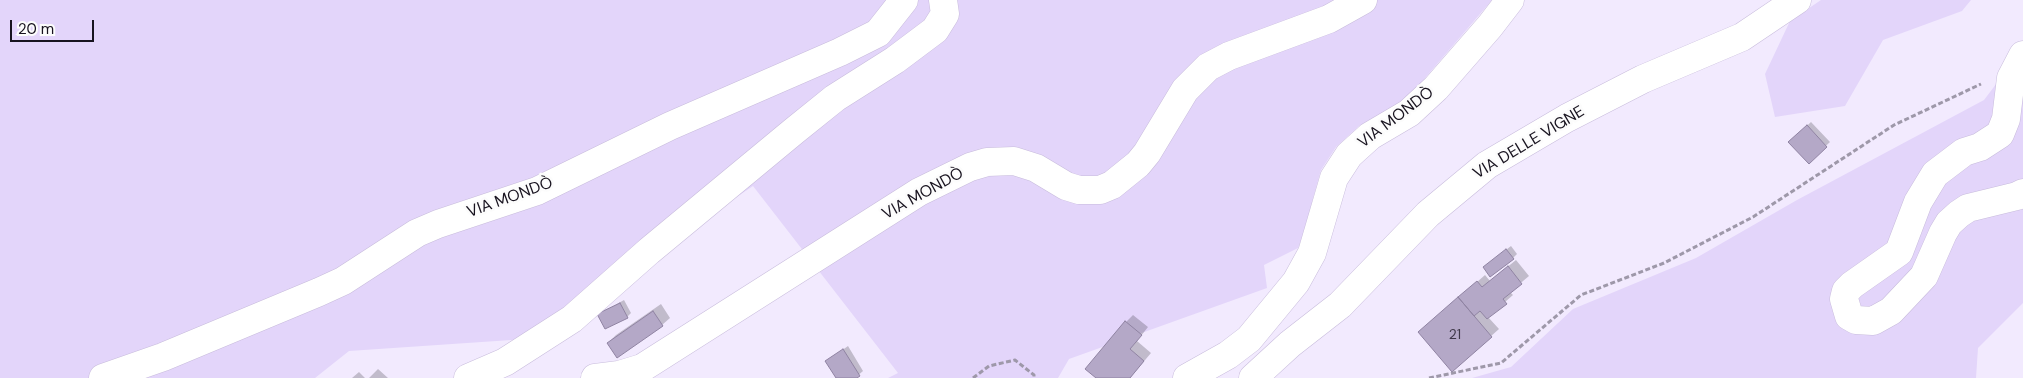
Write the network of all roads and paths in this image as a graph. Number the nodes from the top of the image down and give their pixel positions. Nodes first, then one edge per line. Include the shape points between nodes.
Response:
1 (904, 0) edge
2 (943, 0) edge
3 (1363, 0) edge
4 (1510, 0) edge
5 (1797, 0) edge
6 (2018, 62) edge
7 (2023, 193) edge
8 (103, 378) edge
9 (468, 378) edge
10 (595, 378) edge
11 (973, 378) edge
12 (1034, 378) edge
13 (1187, 378) edge
14 (1253, 378) edge
15 (1429, 378) edge

1 - 8 street, VIA MONDÒ via 878,33 840,52 670,126 537,191 417,233 319,292
2 - 9 street via 945,14 935,30 835,98 656,245 572,319 505,362
3 - 10 street, VIA MONDÒ via 1329,19 1208,67 1185,90 1138,164 1112,185 1100,190 1079,190 1036,168 1014,161 988,162 970,167 919,192 642,368
4 - 13 street, VIA MONDÒ via 1474,45 1420,103 1370,136 1349,155 1334,178 1312,253 1296,282 1250,338 1228,355
5 - 14 street, VIA DELLE VIGNE via 1742,37 1609,96 1486,165 1428,214 1340,305
6 - 7 street via 2008,89 2006,119 2000,134 1959,156 1935,174 1923,192 1899,252 1846,291 1844,299 1849,316 1873,321 1890,311 1924,276 1949,223 1959,214 1968,208
6 - 15 path via 1894,125 1745,221 1664,263 1580,295 1501,363
11 - 12 path via 989,366 1015,360

